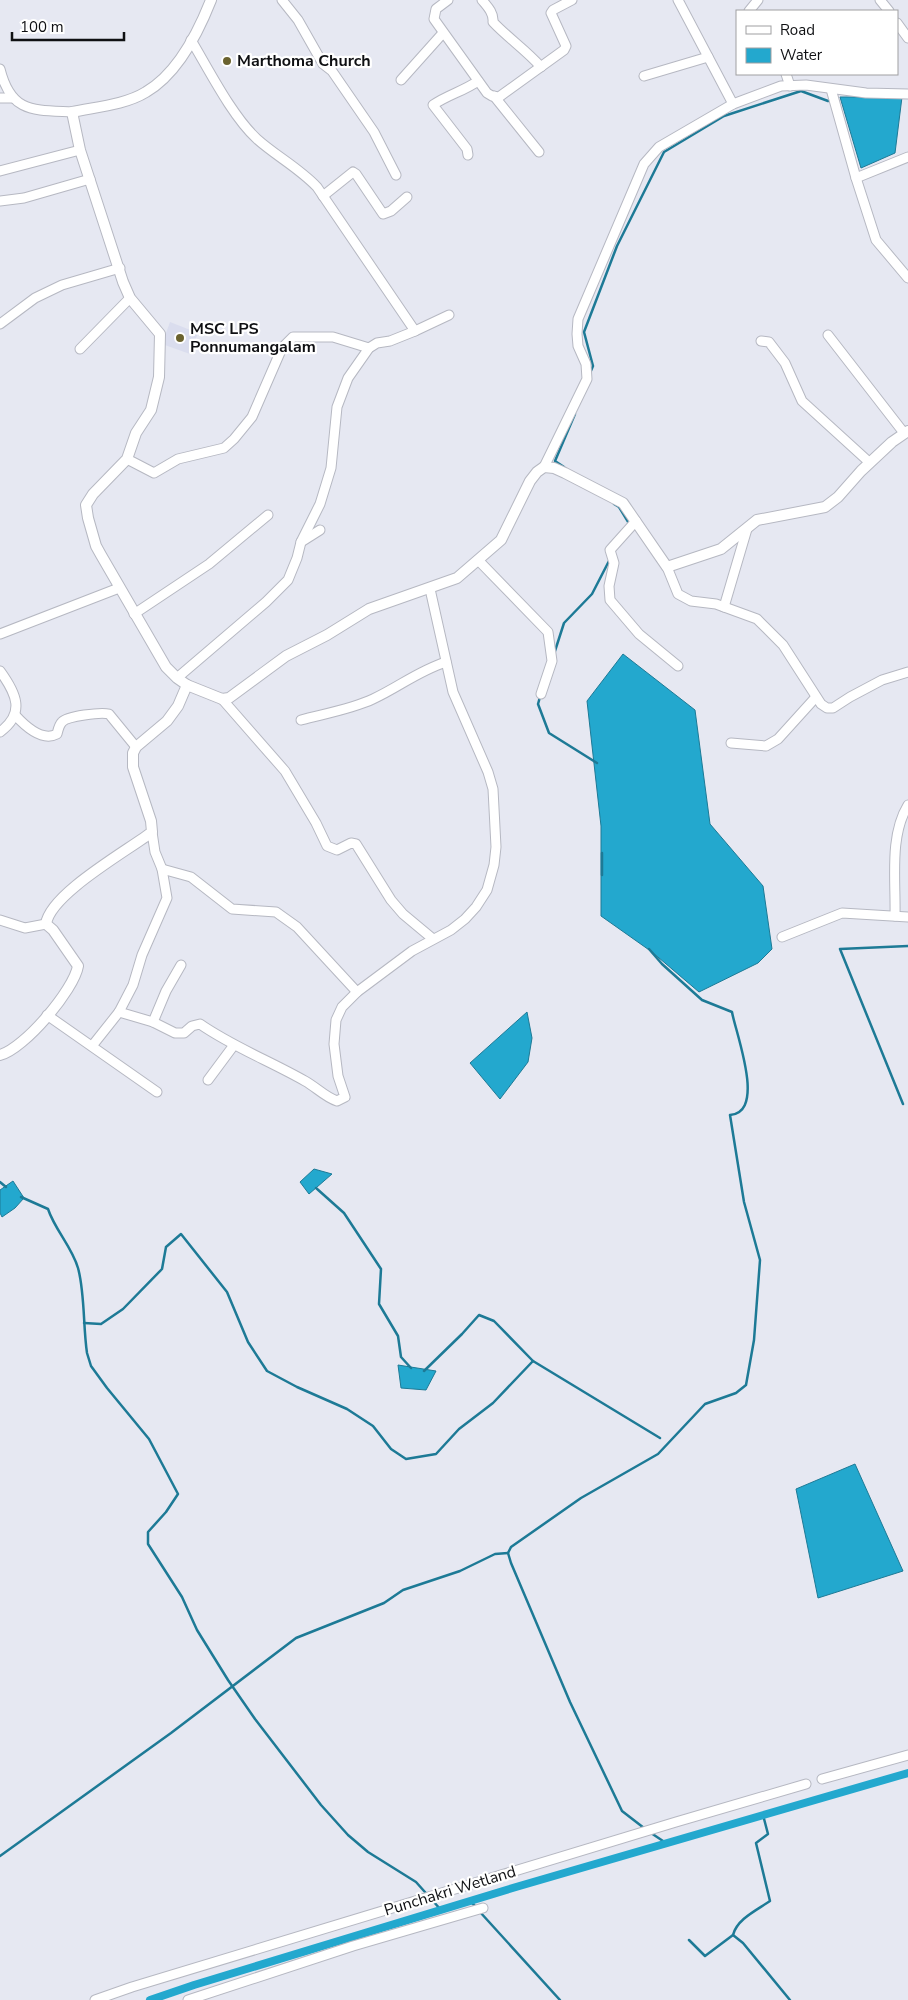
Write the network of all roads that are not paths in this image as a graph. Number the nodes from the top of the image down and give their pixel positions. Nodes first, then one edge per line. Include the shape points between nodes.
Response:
1 (211, 0) edge
2 (282, 0) edge
3 (448, 0) edge
4 (482, 0) edge
5 (572, 0) edge
6 (678, 0) edge
7 (758, 0) edge
8 (750, 10) edge
9 (898, 24) edge
10 (443, 33) junction
11 (908, 38) edge
12 (191, 40) junction
13 (708, 56) junction
14 (540, 67) junction
15 (1, 74) edge
16 (786, 75) edge
17 (644, 76) dead end
18 (401, 80) dead end
19 (478, 81) junction
20 (790, 86) junction
21 (831, 89) junction
22 (908, 94) edge
23 (494, 96) junction
24 (0, 98) edge
25 (13, 98) junction
26 (733, 104) junction
27 (72, 112) junction
28 (80, 150) junction
29 (539, 152) dead end
30 (468, 155) dead end
31 (908, 157) edge
32 (0, 171) edge
33 (396, 175) dead end
34 (856, 178) junction
35 (90, 179) junction
36 (323, 196) junction
37 (407, 197) dead end
38 (0, 201) edge
39 (120, 268) junction
40 (908, 278) edge
41 (130, 298) junction
42 (449, 315) dead end
43 (0, 324) edge
44 (415, 332) junction
45 (828, 336) dead end
46 (761, 341) dead end
47 (369, 348) junction
48 (80, 349) dead end
49 (906, 432) edge
50 (127, 459) junction
51 (870, 462) junction
52 (544, 467) junction
53 (268, 515) dead end
54 (636, 521) junction
55 (747, 529) junction
56 (320, 530) dead end
57 (301, 542) junction
58 (478, 560) junction
59 (668, 567) junction
60 (119, 588) junction
61 (430, 589) junction
62 (724, 607) junction
63 (134, 614) junction
64 (0, 634) edge
65 (446, 662) junction
66 (678, 666) dead end
67 (0, 671) edge
68 (908, 672) edge
69 (177, 678) junction
70 (187, 685) junction
71 (541, 694) dead end
72 (816, 697) junction
73 (222, 699) junction
74 (16, 715) junction
75 (301, 720) dead end
76 (0, 732) edge
77 (731, 743) dead end
78 (136, 747) junction
79 (908, 805) edge
80 (152, 832) junction
81 (162, 869) junction
82 (895, 916) junction
83 (908, 917) edge
84 (0, 920) edge
85 (46, 924) junction
86 (782, 937) dead end
87 (433, 939) junction
88 (181, 965) dead end
89 (357, 992) junction
90 (119, 1012) junction
91 (47, 1015) junction
92 (153, 1022) junction
93 (234, 1045) junction
94 (92, 1046) junction
95 (0, 1055) edge
96 (208, 1080) dead end
97 (156, 1092) dead end
98 (908, 1755) edge
99 (822, 1780) dead end
100 (806, 1784) dead end
101 (483, 1908) dead end
102 (95, 2000) edge
103 (188, 2000) edge

1 - 12 street
2 - 33 street via 374,132
3 - 10 street via 434,14
4 - 14 street via 494,18 493,22
5 - 14 street via 551,13 566,46
6 - 13 street
7 - 8 street
9 - 11 street
10 - 18 street
10 - 19 street
12 - 27 street via 164,78 145,93
12 - 36 street via 243,124 308,178
13 - 17 street
13 - 26 street
14 - 23 street via 504,94
15 - 25 street
16 - 20 street
19 - 23 street via 487,93
19 - 30 street via 433,105 467,148
20 - 21 street
20 - 26 street via 781,86
21 - 22 street
21 - 34 street
23 - 29 street
24 - 25 street
25 - 27 street via 26,108
26 - 52 street via 659,147 644,164 578,319 578,346 586,364 587,379
27 - 28 street
28 - 32 street
28 - 35 street
31 - 34 street
34 - 40 street via 876,240
35 - 38 street via 24,198
35 - 39 street
36 - 37 street via 353,172 383,214
36 - 44 street
39 - 41 street
39 - 43 street via 62,285
41 - 48 street
41 - 50 street via 160,334 160,352 152,410 136,433
42 - 44 street
44 - 47 street
45 - 49 street
46 - 51 street via 769,342 785,363 802,401
47 - 50 street via 334,337 293,337 282,348 252,417 224,448 178,459 154,473
47 - 57 street via 348,378 337,407 331,468 320,504
49 - 51 street
50 - 60 street via 86,505 96,546
51 - 55 street via 825,507 757,520
52 - 54 street via 565,473 623,503
52 - 58 street via 530,481 501,540
53 - 63 street via 209,564
54 - 59 street
54 - 66 street via 610,550 614,563 610,600 640,634
55 - 59 street via 721,550
55 - 62 street
56 - 57 street
57 - 69 street via 288,580
58 - 61 street via 457,578
58 - 71 street via 548,632 552,661
59 - 62 street via 678,594 691,601
60 - 63 street
60 - 64 street
61 - 65 street
61 - 73 street via 369,609 286,656 242,690
62 - 72 street via 756,620 783,644
63 - 69 street via 166,667
65 - 75 street via 417,672 406,682 370,700
65 - 87 street via 453,692 493,789 496,847 487,890 465,919
67 - 74 street via 15,696
68 - 72 street via 882,680 833,708 827,708
69 - 70 street
70 - 73 street
70 - 78 street via 167,721
72 - 77 street via 778,739 766,746
73 - 87 street via 285,771 327,846 337,850 356,844 391,900
74 - 76 street
74 - 78 street via 31,730 52,736 57,734 64,720 109,714
78 - 80 street via 133,767
79 - 82 street via 896,837
80 - 81 street
80 - 85 street via 59,901 47,915
81 - 89 street via 191,877 232,909 276,912 297,927
81 - 90 street via 167,898
82 - 83 street
82 - 86 street via 842,913
84 - 85 street via 25,928
85 - 91 street via 78,966 76,976
87 - 89 street
88 - 92 street
89 - 93 street via 342,1007 336,1020 335,1052 345,1097 338,1101 307,1081
90 - 92 street
90 - 94 street
91 - 94 street
91 - 95 street via 28,1038
92 - 93 street via 180,1034 200,1024
93 - 96 street
94 - 97 street
98 - 99 street
100 - 102 street, Punchakri Wetland
101 - 103 street, Punchakri Wetland

